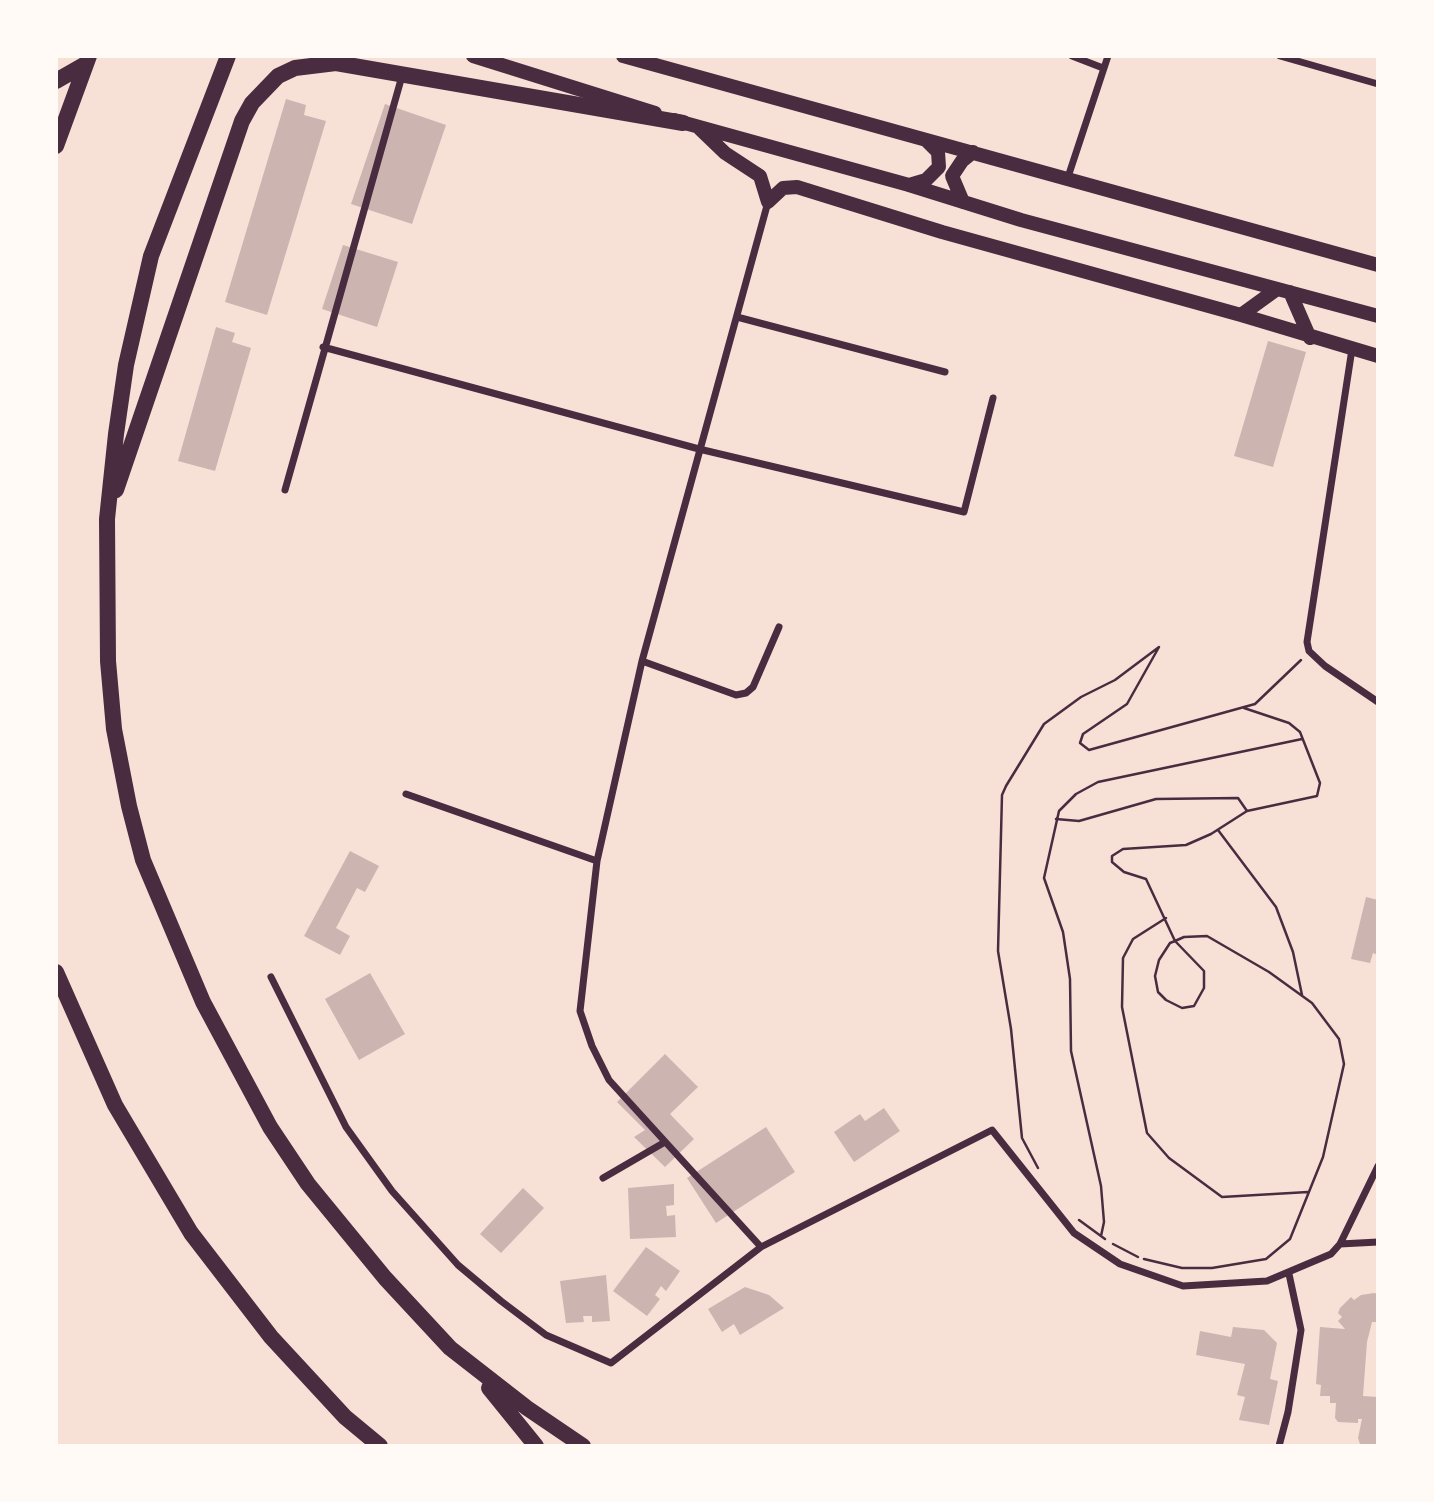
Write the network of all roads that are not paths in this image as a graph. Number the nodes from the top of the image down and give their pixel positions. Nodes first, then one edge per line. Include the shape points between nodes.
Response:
1 (228, 56) edge
2 (473, 56) edge
3 (623, 56) edge
4 (1072, 56) edge
5 (1108, 56) edge
6 (1280, 56) edge
7 (87, 61) edge
8 (1103, 68) junction
9 (402, 75) junction
10 (56, 81) edge
11 (1378, 84) edge
12 (690, 125) junction
13 (925, 138) junction
14 (56, 146) edge
15 (973, 152) junction
16 (1068, 177) junction
17 (909, 185) junction
18 (768, 202) junction
19 (963, 202) junction
20 (1378, 265) edge
21 (1284, 290) junction
22 (1241, 315) junction
23 (1378, 316) edge
24 (737, 317) junction
25 (1310, 338) junction
26 (323, 347) junction
27 (1352, 349) junction
28 (1378, 356) edge
29 (945, 372) dead end
30 (993, 398) dead end
31 (699, 449) junction
32 (285, 490) dead end
33 (107, 519) junction
34 (779, 626) dead end
35 (642, 661) junction
36 (1378, 702) edge
37 (406, 794) dead end
38 (597, 861) junction
39 (56, 972) edge
40 (271, 977) dead end
41 (665, 1142) junction
42 (1378, 1166) edge
43 (603, 1178) dead end
44 (1378, 1242) edge
45 (1340, 1244) junction
46 (761, 1247) junction
47 (1289, 1275) junction
48 (450, 1348) junction
49 (380, 1446) edge
50 (536, 1446) edge
51 (583, 1446) edge
52 (1279, 1446) edge

1 - 33 highway via 151,256 126,365
2 - 12 main road
3 - 13 main road
4 - 8 street
5 - 8 street
6 - 11 street
7 - 10 highway
7 - 14 highway
8 - 16 street
9 - 12 highway
9 - 26 street
9 - 33 highway via 315,64 278,76 252,103 185,283
12 - 17 main road
12 - 18 main road via 760,176
13 - 15 main road
13 - 17 main road via 938,152 939,167 926,180
15 - 16 main road
15 - 19 main road via 953,176
16 - 20 main road
17 - 19 main road
18 - 22 main road via 783,188 797,187
18 - 24 street
19 - 21 main road
21 - 22 main road
21 - 23 main road
21 - 25 main road
22 - 25 main road
24 - 29 street
24 - 31 street
25 - 27 main road
26 - 31 street
26 - 32 street
27 - 28 main road
27 - 36 street via 1307,642 1309,651 1349,685
30 - 31 street via 964,512
31 - 35 street
33 - 48 highway via 108,661 114,729 144,860 174,937 232,1061 308,1184 376,1268
34 - 35 street via 753,687 746,693 736,695
35 - 38 street
37 - 38 street
38 - 41 street via 580,1011 609,1080
39 - 49 highway via 115,1105 191,1233 271,1337 345,1417
40 - 46 street via 346,1127 392,1191 458,1265 547,1335 611,1363
41 - 43 street
41 - 46 street
42 - 45 street
44 - 45 street
45 - 47 street via 1331,1254
46 - 47 street via 992,1130 1074,1233 1121,1264 1183,1286 1267,1281
47 - 52 street via 1301,1330
48 - 50 highway
48 - 51 highway

